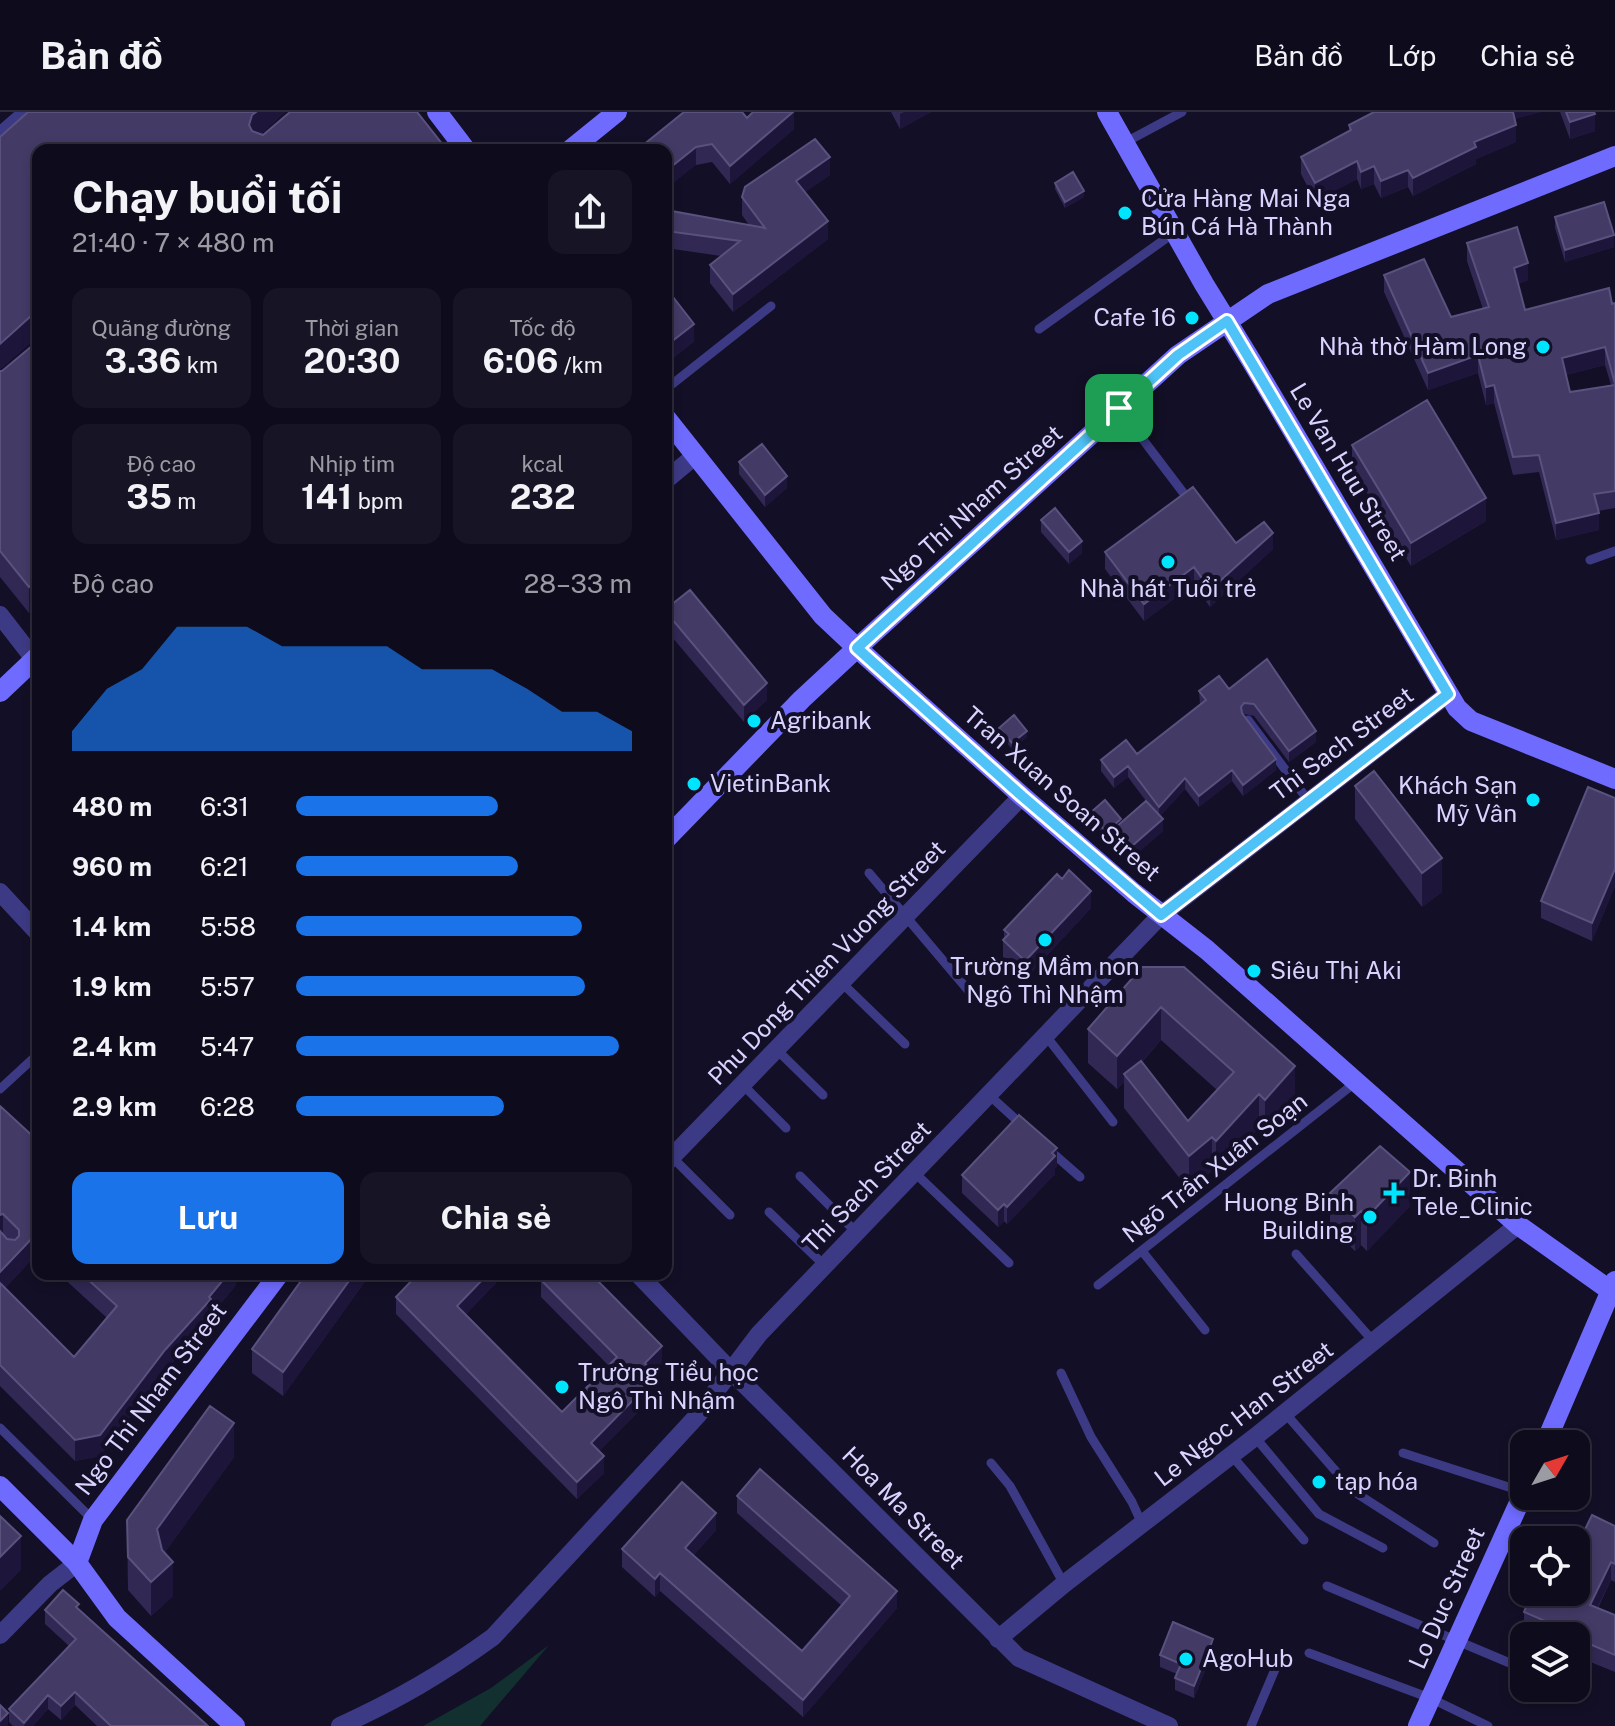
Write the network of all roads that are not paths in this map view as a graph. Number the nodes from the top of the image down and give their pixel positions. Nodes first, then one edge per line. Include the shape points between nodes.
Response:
1 (28, 112) edge
2 (437, 112) edge
3 (617, 112) edge
4 (1107, 112) edge
5 (1182, 112) edge
6 (0, 136) edge
7 (1124, 143) junction
8 (461, 144) edge
9 (577, 144) edge
10 (1615, 156) edge
11 (1175, 232) junction
12 (771, 306) dead end
13 (1227, 321) junction
14 (1039, 329) dead end
15 (672, 384) edge
16 (1119, 408) junction
17 (672, 425) edge
18 (696, 455) junction
19 (672, 475) edge
20 (1188, 499) edge
21 (1615, 551) edge
22 (1590, 560) dead end
23 (0, 615) edge
24 (857, 648) junction
25 (32, 654) edge
26 (32, 664) edge
27 (0, 692) edge
28 (1448, 694) junction
29 (1248, 720) edge
30 (1615, 779) edge
31 (1022, 796) junction
32 (1308, 800) junction
33 (672, 833) edge
34 (869, 873) dead end
35 (0, 892) edge
36 (1161, 915) junction
37 (907, 916) junction
38 (32, 927) edge
39 (842, 983) junction
40 (973, 996) dead end
41 (1046, 1036) junction
42 (905, 1044) dead end
43 (777, 1050) junction
44 (32, 1060) edge
45 (1356, 1082) junction
46 (743, 1085) junction
47 (0, 1089) edge
48 (823, 1095) dead end
49 (989, 1095) junction
50 (1113, 1122) dead end
51 (786, 1128) dead end
52 (672, 1157) edge
53 (672, 1163) edge
54 (915, 1173) junction
55 (800, 1176) dead end
56 (1080, 1177) dead end
57 (769, 1212) dead end
58 (730, 1215) dead end
59 (1518, 1225) junction
60 (857, 1233) junction
61 (1142, 1251) junction
62 (1296, 1254) dead end
63 (1009, 1263) dead end
64 (825, 1266) junction
65 (274, 1280) edge
66 (644, 1280) edge
67 (1098, 1285) dead end
68 (1613, 1286) edge
69 (1205, 1330) dead end
70 (1374, 1342) junction
71 (730, 1370) junction
72 (1061, 1373) dead end
73 (1285, 1413) junction
74 (0, 1428) edge
75 (1551, 1430) edge
76 (1255, 1437) junction
77 (1403, 1453) dead end
78 (1232, 1456) junction
79 (991, 1463) dead end
80 (0, 1486) edge
81 (1510, 1487) edge
82 (1516, 1510) edge
83 (93, 1520) junction
84 (1142, 1524) junction
85 (1304, 1540) dead end
86 (1434, 1543) dead end
87 (1383, 1548) dead end
88 (77, 1563) junction
89 (1064, 1584) junction
90 (1327, 1586) dead end
91 (2, 1630) edge
92 (998, 1639) junction
93 (1455, 1642) junction
94 (1309, 1653) dead end
95 (1510, 1664) edge
96 (1276, 1667) dead end
97 (1430, 1698) junction
98 (235, 1726) edge
99 (340, 1726) edge
100 (1169, 1726) edge
101 (1251, 1726) edge
102 (1418, 1726) edge
103 (1488, 1726) edge

1 - 6 street
2 - 8 street
3 - 9 street
4 - 7 street, Le Van Huu Street
5 - 7 lane
7 - 11 street, Le Van Huu Street
10 - 13 street, Ngo Thi Nham Street via 1268,294
11 - 13 street, Le Van Huu Street
11 - 14 lane
12 - 15 lane
13 - 16 street, Ngo Thi Nham Street via 1178,355
13 - 28 street, Le Van Huu Street
16 - 20 lane
16 - 24 street, Ngo Thi Nham Street
17 - 18 street, Tran Xuan Soan Street
18 - 19 street
18 - 24 street, Tran Xuan Soan Street via 823,616
21 - 22 lane
23 - 25 street
24 - 31 street, Tran Xuan Soan Street
24 - 33 street, Ngo Thi Nham Street
26 - 27 street
28 - 30 street, Le Van Huu Street via 1471,721
28 - 32 street, Thi Sach Street
29 - 32 lane
31 - 36 street, Tran Xuan Soan Street
31 - 37 street, Phu Dong Thien Vuong Street
32 - 36 street, Thi Sach Street
34 - 37 lane
35 - 38 street
36 - 41 street, Thi Sach Street
36 - 45 street, Tran Xuan Soan Street
37 - 39 street, Phu Dong Thien Vuong Street
37 - 40 lane
39 - 42 lane
39 - 43 street, Phu Dong Thien Vuong Street
41 - 49 street, Thi Sach Street
41 - 50 lane
43 - 46 street, Phu Dong Thien Vuong Street
43 - 48 lane
44 - 47 lane
45 - 59 street, Tran Xuan Soan Street
45 - 61 lane, Ngõ Trần Xuân Soạn
46 - 51 lane
46 - 52 street, Phu Dong Thien Vuong Street
49 - 54 street, Thi Sach Street
49 - 56 lane
53 - 58 lane
54 - 60 street, Thi Sach Street
54 - 63 lane
55 - 60 lane
57 - 64 lane
59 - 68 street, Tran Xuan Soan Street
59 - 70 street, Le Ngoc Han Street
60 - 64 street, Thi Sach Street
61 - 67 lane, Ngõ Trần Xuân Soạn
61 - 69 lane
62 - 70 lane
64 - 71 street, Thi Sach Street
65 - 83 street, Ngo Thi Nham Street
66 - 71 street, Hoa Ma Street
68 - 75 street
70 - 73 street, Le Ngoc Han Street
71 - 92 street, Hoa Ma Street
71 - 99 street, Thi Sach Street via 697,1416 493,1637 399,1699
72 - 84 lane
73 - 76 street, Le Ngoc Han Street
73 - 86 lane via 1353,1491
74 - 83 lane
76 - 78 street, Le Ngoc Han Street
76 - 87 lane via 1319,1514
77 - 81 lane
78 - 84 street, Le Ngoc Han Street
78 - 85 lane
79 - 89 lane via 1010,1486
80 - 88 street
82 - 93 street, Lo Duc Street
83 - 88 street, Ngo Thi Nham Street
84 - 89 street, Le Ngoc Han Street
88 - 91 street
88 - 98 street via 117,1618
89 - 92 street, Le Ngoc Han Street
90 - 93 lane
92 - 100 street, Hoa Ma Street via 1041,1670
93 - 95 lane
93 - 97 street, Lo Duc Street
94 - 97 lane
96 - 101 lane
97 - 102 street, Lo Duc Street
97 - 103 lane

